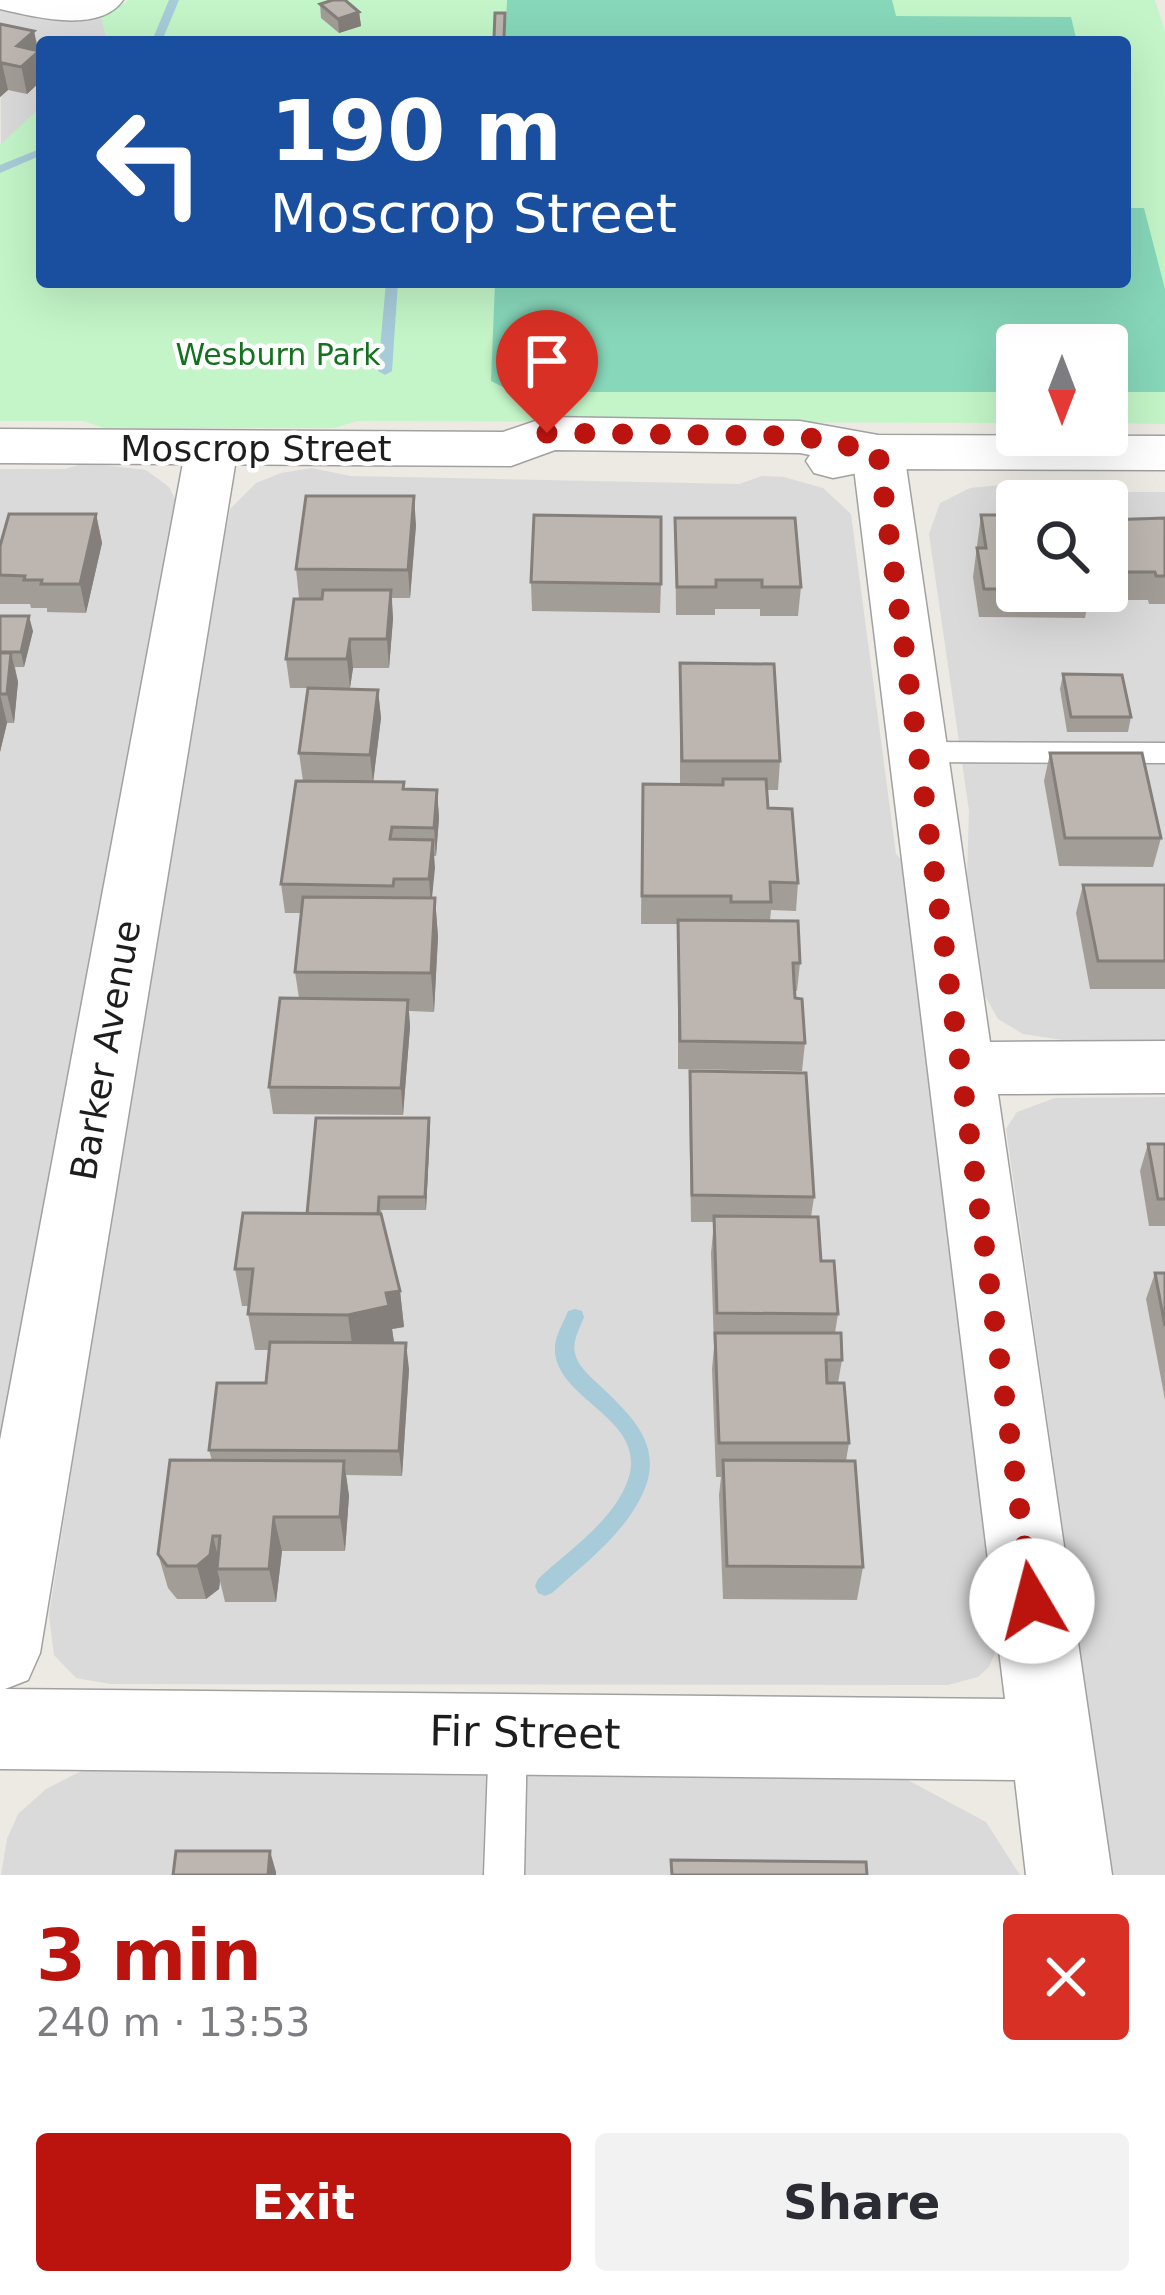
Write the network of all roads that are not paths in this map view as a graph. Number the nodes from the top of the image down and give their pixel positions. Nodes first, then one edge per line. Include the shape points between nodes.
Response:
1 (14, 0) edge
2 (94, 4) edge
3 (0, 446) edge
4 (212, 447) junction
5 (878, 452) junction
6 (1165, 453) edge
7 (919, 752) junction
8 (1165, 753) edge
9 (1165, 1067) edge
10 (962, 1068) junction
11 (0, 1653) edge
12 (0, 1729) edge
13 (508, 1731) junction
14 (1051, 1740) junction
15 (504, 1875) edge
16 (1069, 1875) edge

1 - 2 street via 49,8
3 - 4 street, Moscrop Street
4 - 5 street, Moscrop Street via 511,449 538,464 803,467
4 - 11 street, Barker Avenue
5 - 6 street, Moscrop Street
5 - 7 street
7 - 8 lane
7 - 10 street
9 - 10 street
10 - 14 street
12 - 13 street, Fir Street
13 - 14 street, Fir Street
13 - 15 lane
14 - 16 street

